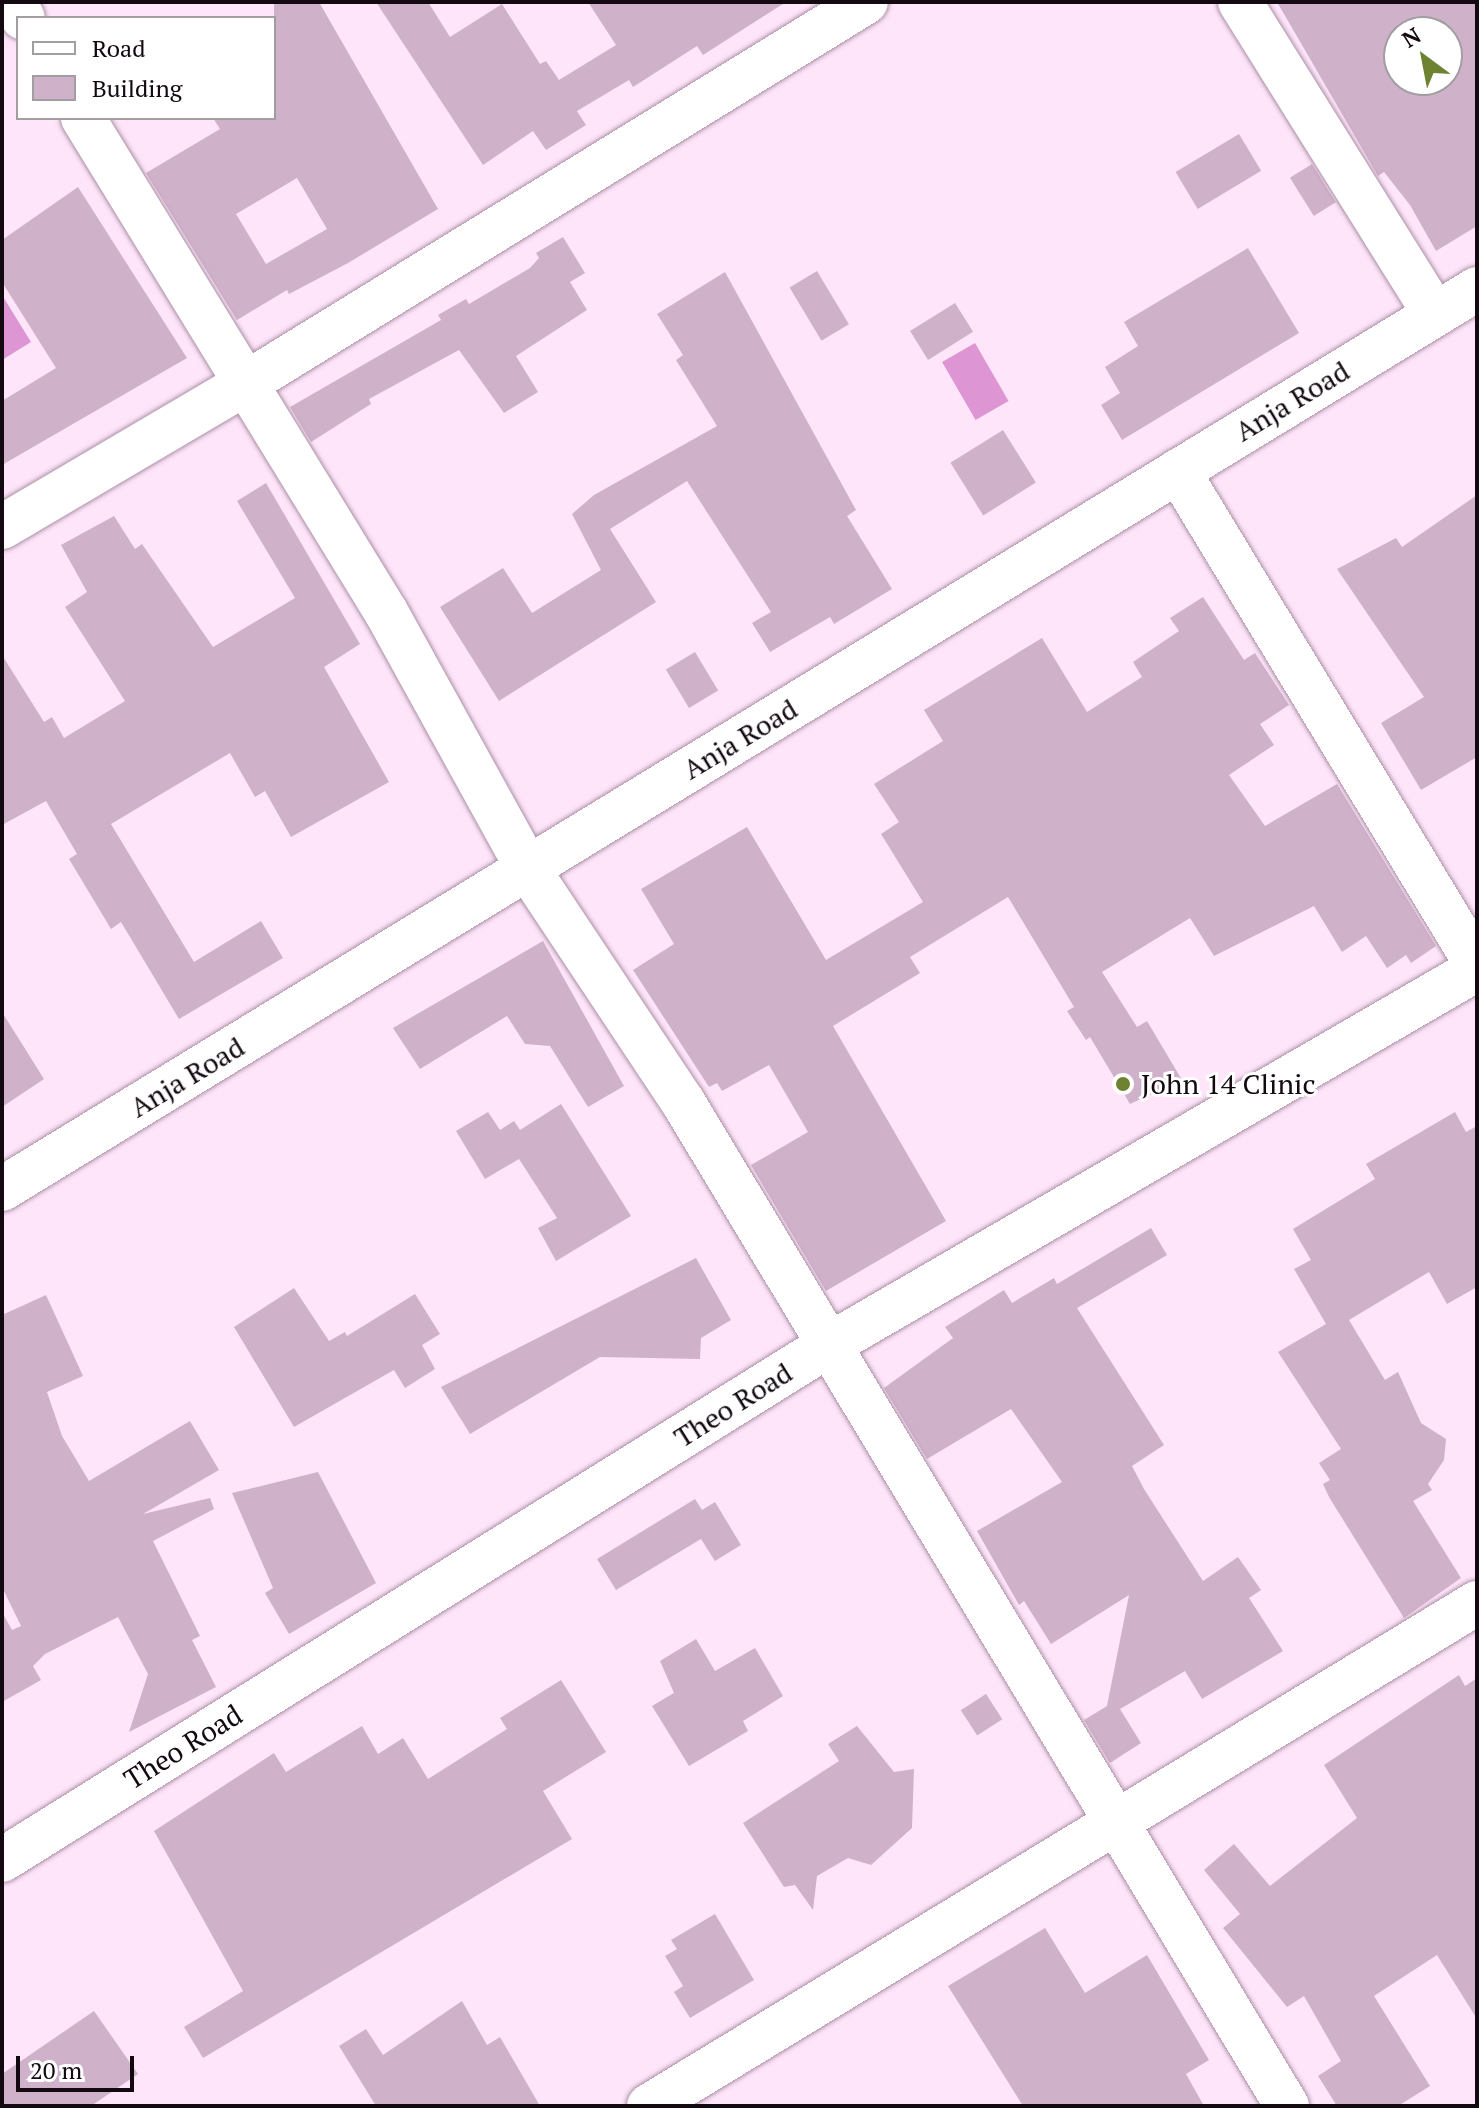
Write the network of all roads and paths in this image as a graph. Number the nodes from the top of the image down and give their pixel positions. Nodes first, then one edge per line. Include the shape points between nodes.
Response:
1 (866, 2) edge
2 (1240, 2) edge
3 (84, 120) edge
4 (1477, 289) edge
5 (1435, 314) junction
6 (245, 384) junction
7 (1178, 471) junction
8 (2, 527) edge
9 (528, 869) junction
10 (1477, 967) edge
11 (2, 1189) edge
12 (827, 1346) junction
13 (1477, 1603) edge
14 (1117, 1825) junction
15 (2, 1860) edge
16 (649, 2106) edge
17 (1287, 2106) edge

1 - 6 street
2 - 5 street
3 - 6 street
4 - 5 street, Anja Road
5 - 7 street, Anja Road
6 - 8 street
6 - 9 street via 386,612
7 - 9 street, Anja Road
7 - 10 street
9 - 11 street, Anja Road
9 - 12 street via 683,1102
10 - 12 street, Theo Road
12 - 14 street
12 - 15 street, Theo Road
13 - 14 street
14 - 16 street
14 - 17 street

